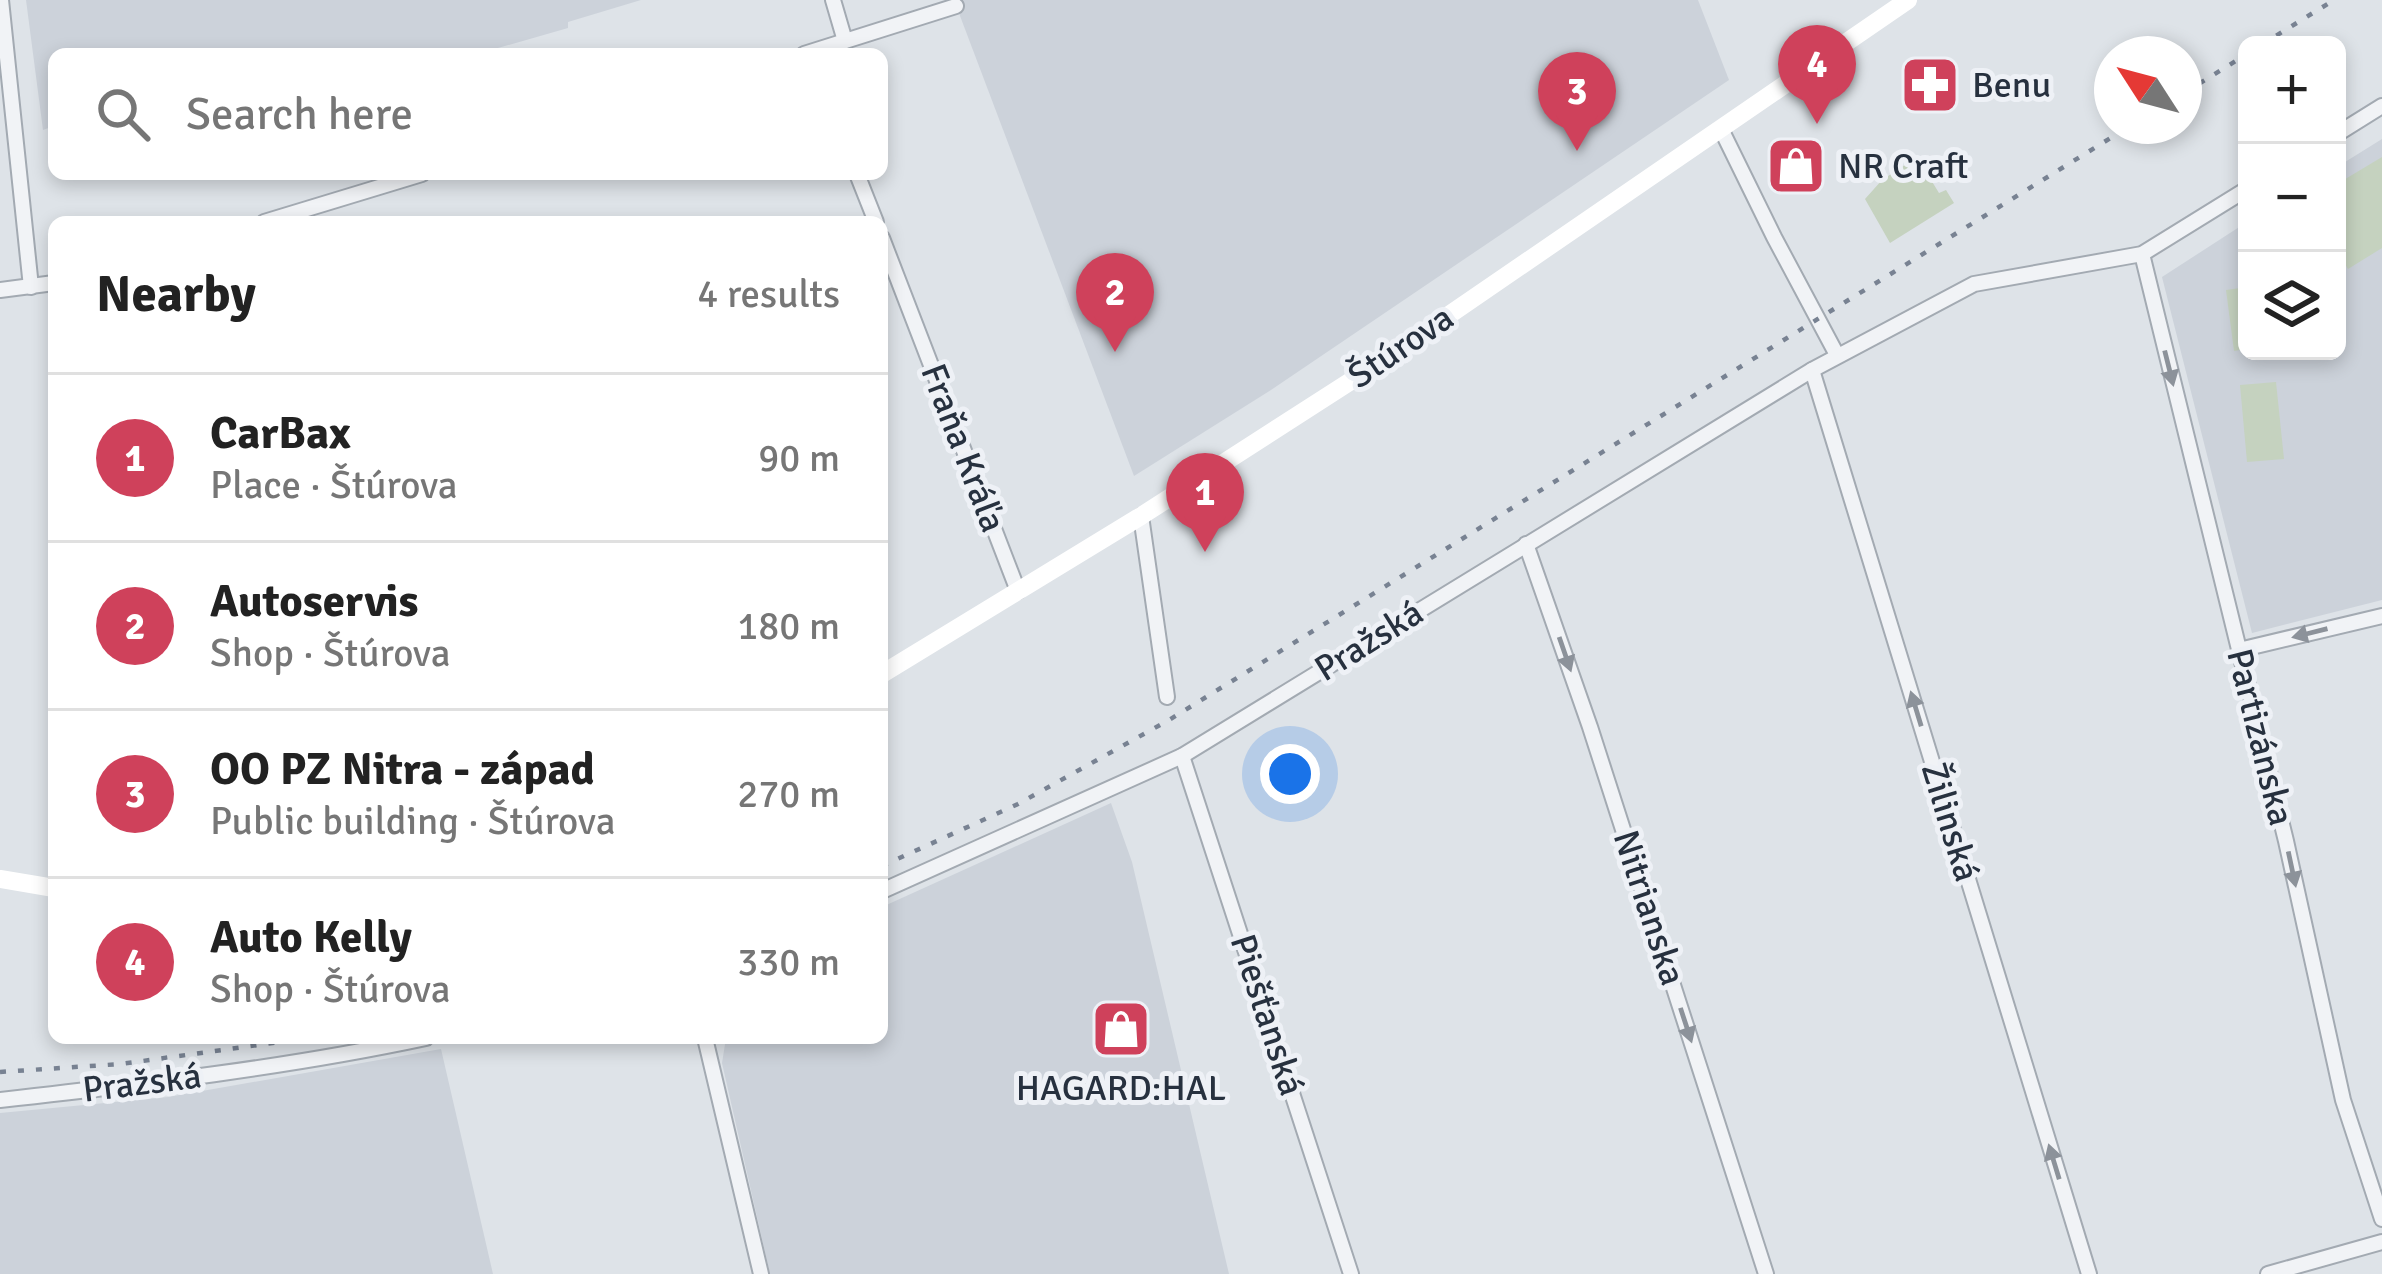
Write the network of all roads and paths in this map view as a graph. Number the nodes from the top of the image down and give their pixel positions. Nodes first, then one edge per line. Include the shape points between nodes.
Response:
1 (2, 0) edge
2 (833, 0) edge
3 (1908, 0) edge
4 (956, 6) dead end
5 (845, 41) junction
6 (823, 48) edge
7 (2382, 106) edge
8 (2346, 128) edge
9 (1721, 129) junction
10 (402, 180) edge
11 (859, 180) edge
12 (2238, 195) edge
13 (284, 216) edge
14 (874, 216) edge
15 (888, 254) edge
16 (2142, 254) junction
17 (48, 284) edge
18 (31, 287) junction
19 (0, 290) edge
20 (1837, 355) junction
21 (1812, 370) junction
22 (1141, 516) junction
23 (1526, 544) junction
24 (1018, 591) junction
25 (2382, 616) edge
26 (2239, 650) junction
27 (888, 670) edge
28 (1167, 697) dead end
29 (1182, 756) junction
30 (0, 880) edge
31 (48, 887) edge
32 (888, 887) edge
33 (399, 1044) edge
34 (706, 1044) edge
35 (0, 1100) edge
36 (2382, 1219) edge
37 (2382, 1242) edge
38 (761, 1274) edge
39 (1351, 1274) edge
40 (1766, 1274) edge
41 (2089, 1274) edge
42 (2268, 1274) edge

1 - 18 street
2 - 5 street
3 - 9 street, Štúrova
4 - 5 street
5 - 6 street
7 - 8 street
9 - 20 street
9 - 22 street, Štúrova
10 - 13 street
11 - 14 street
12 - 16 street, Pražská
15 - 24 street, Fraňa Kráľa
16 - 20 street, Pražská via 1975,284
16 -> 26 street, Partizánska
17 - 18 street
18 - 19 street
20 - 21 street, Pražská
21 - 23 street, Pražská
41 -> 21 street, Žilinská
22 - 24 street, Štúrova
22 - 28 street
23 - 29 street, Pražská
23 -> 40 street, Nitrianska
24 - 27 street, Štúrova
25 -> 26 street
26 -> 36 street, Partizánska via 2344,1100
29 - 32 street, Pražská
29 - 39 street, Piešťanská
30 - 31 street
33 - 35 street, Pražská
34 - 38 street
37 - 42 street

